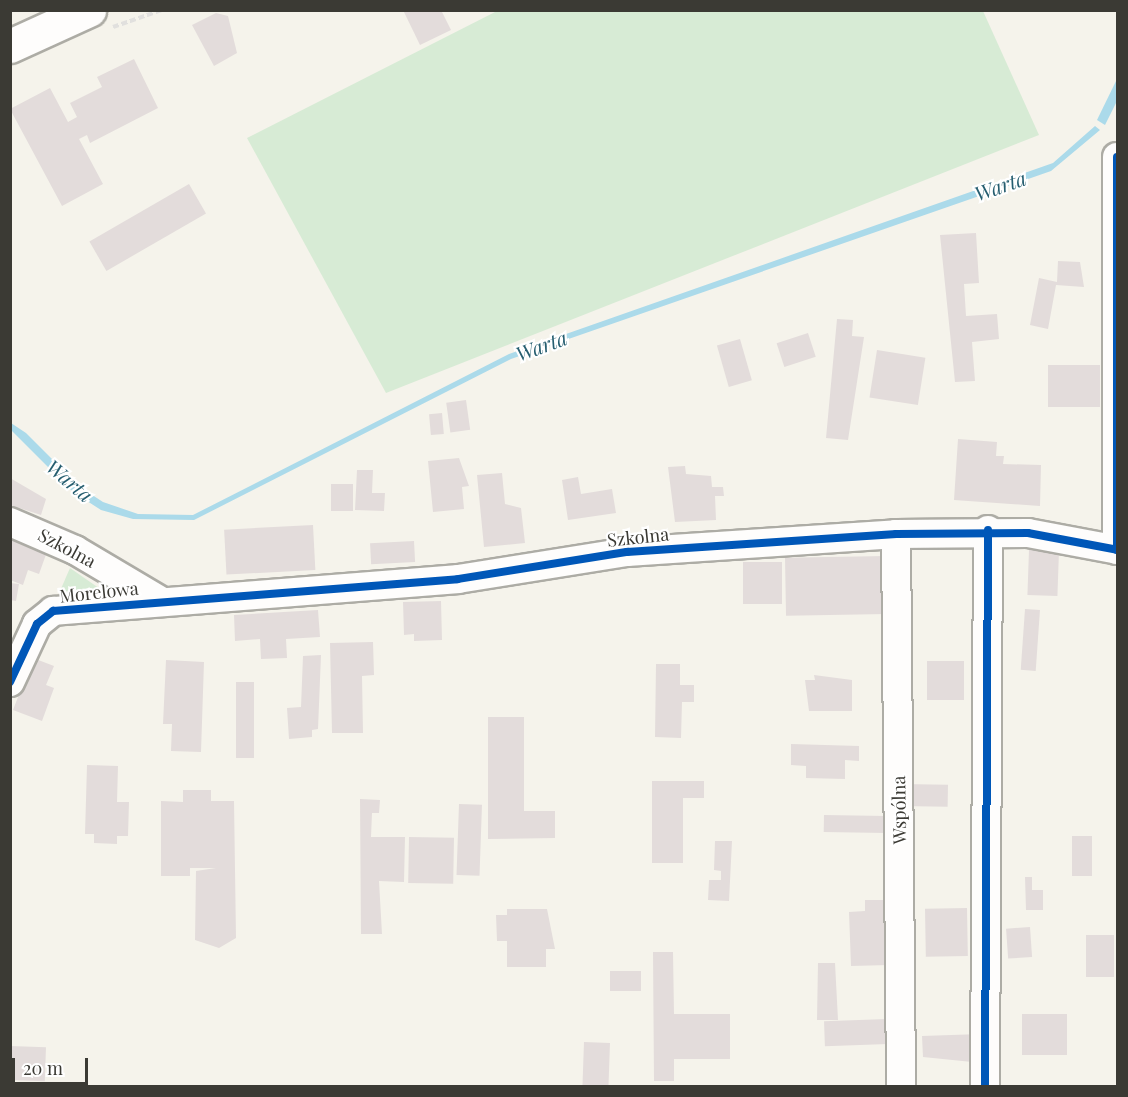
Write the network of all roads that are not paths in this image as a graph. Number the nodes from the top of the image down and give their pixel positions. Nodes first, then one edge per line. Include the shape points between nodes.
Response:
1 (89, 10) edge
2 (10, 46) edge
3 (1117, 157) edge
4 (1117, 302) edge
5 (10, 522) edge
6 (988, 531) junction
7 (896, 534) junction
8 (1117, 550) edge
9 (161, 601) junction
10 (10, 682) edge
11 (901, 1086) edge
12 (985, 1086) edge

1 - 2 street
3 - 4 street
4 - 8 street
5 - 9 street, Szkolna via 75,550
6 - 7 street, Szkolna
6 - 8 street, Szkolna via 1049,535
6 - 12 street
7 - 9 street, Szkolna via 627,552 458,579
7 - 11 street, Wspólna
9 - 10 street, Morelowa via 43,616

